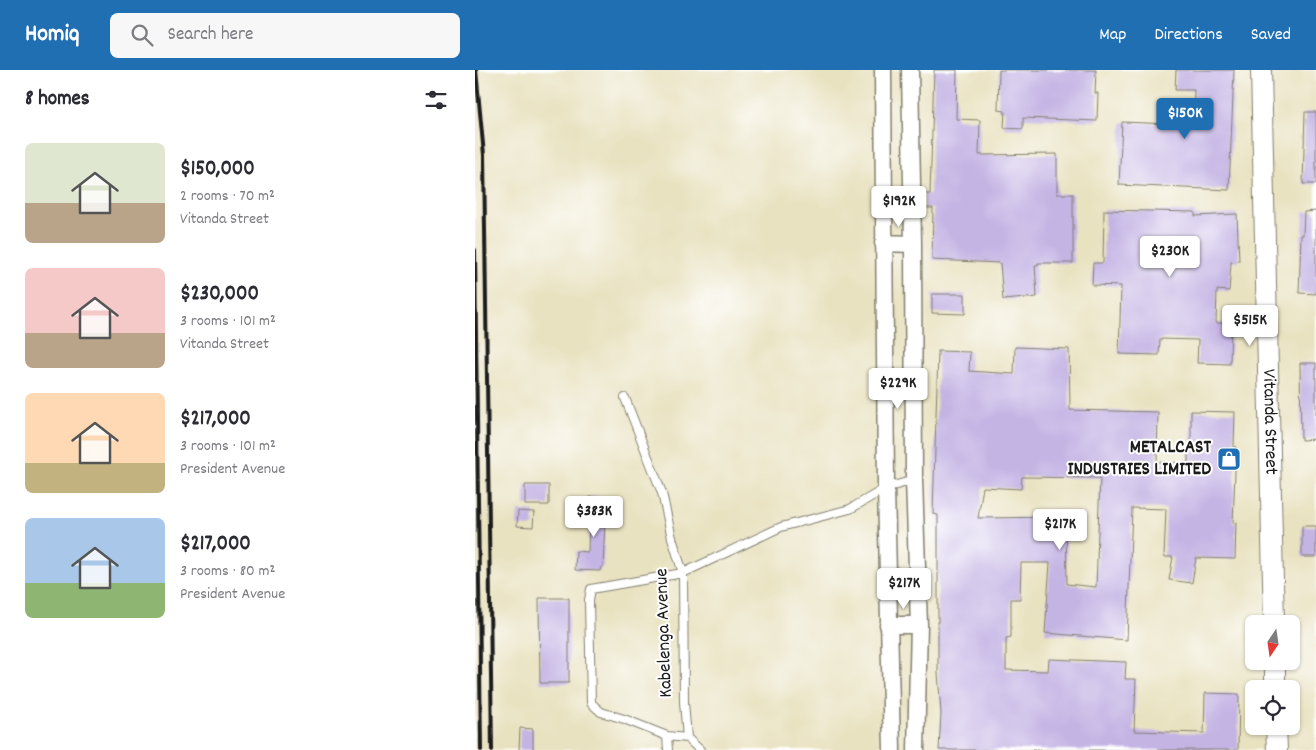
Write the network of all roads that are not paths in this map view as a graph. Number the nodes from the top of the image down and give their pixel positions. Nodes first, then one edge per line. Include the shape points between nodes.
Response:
1 (883, 70) edge
2 (910, 70) edge
3 (1261, 70) edge
4 (883, 243) junction
5 (913, 244) junction
6 (625, 398) dead end
7 (914, 480) junction
8 (886, 488) junction
9 (683, 573) junction
10 (1274, 615) edge
11 (888, 625) junction
12 (919, 625) junction
13 (1276, 735) edge
14 (667, 736) junction
15 (687, 738) junction
16 (668, 750) edge
17 (700, 750) edge
18 (892, 750) edge
19 (916, 750) edge
20 (1277, 750) edge

1 - 4 street
2 - 5 street
3 - 10 street, Vitanda Street
4 - 5 street
4 - 8 street
5 - 7 street
6 - 9 lane, Kabelenga Avenue via 662,493 671,538
7 - 8 lane
7 - 12 street
8 - 9 lane via 850,509 781,527
8 - 11 street
9 - 14 lane via 591,589 589,600 591,703 601,712
9 - 15 lane, Kabelenga Avenue
11 - 12 street
11 - 18 street
12 - 19 street
13 - 20 street
14 - 15 lane
14 - 16 lane
15 - 17 lane

